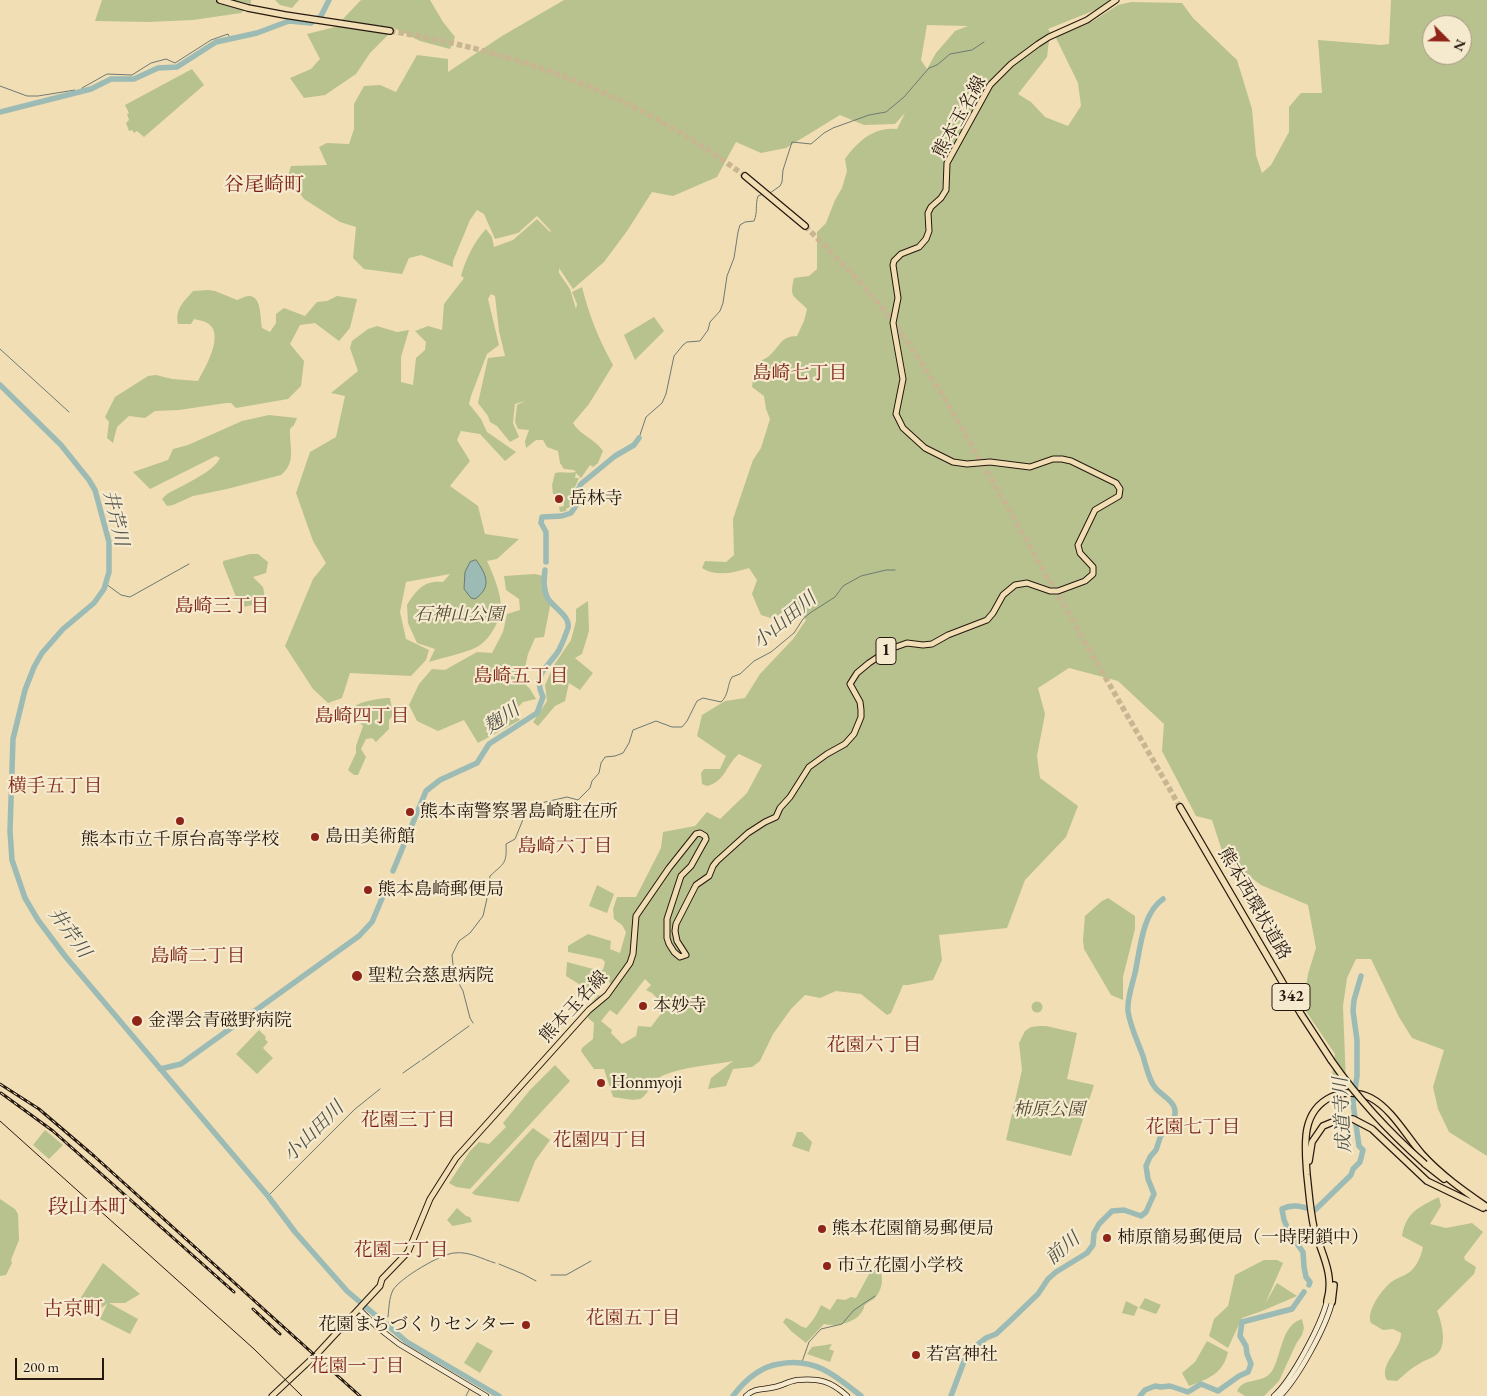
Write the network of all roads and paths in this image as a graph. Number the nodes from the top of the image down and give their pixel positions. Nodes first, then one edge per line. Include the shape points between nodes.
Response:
1 (220, 0) edge
2 (1116, 0) edge
3 (390, 31) tunnel mouth
4 (745, 176) tunnel mouth
5 (804, 226) tunnel mouth
6 (1180, 806) tunnel mouth
7 (1308, 1171) junction
8 (1487, 1209) edge
9 (1330, 1302) junction
10 (359, 1308) junction
11 (272, 1396) edge
12 (486, 1396) edge
13 (746, 1396) edge
14 (847, 1396) edge
15 (1274, 1396) edge
16 (1280, 1396) edge

1 - 3 highway via 284,15
2 - 10 main road, 熊本玉名線 / 1 via 1087,20 1049,36 1011,64 990,86 947,164 946,190 928,213 926,239 919,247 901,254 893,265 898,298 893,323 903,372 896,409 900,424 926,448 953,462 1030,466 1062,459 1116,483 1120,488 1119,496 1095,510 1078,545 1080,553 1093,567 1093,574 1058,592 1026,583 1015,585 1003,595 987,620 932,644 907,643 890,649 857,674 850,684 862,710 854,734 845,744 809,767 776,817 748,833 717,860 709,876 696,885 675,931 686,955 683,958 677,956 669,944 667,919 681,876 704,843 705,836 696,834 638,911 632,959 611,991 587,1012 456,1158 430,1199 408,1252
4 - 5 highway
6 - 8 highway, 熊本西環状道路 / 342, bridge via 1331,1060 1400,1142 1450,1184
7 - 8 highway via 1310,1148 1315,1136 1328,1123 1353,1119 1372,1129 1427,1181
7 - 8 highway via 1305,1139 1308,1124 1320,1105 1338,1095 1360,1094 1380,1104 1433,1164
7 - 9 highway via 1316,1226 1330,1276
9 - 15 main road via 1287,1381
9 - 16 main road via 1324,1325 1291,1383
10 - 11 main road, 熊本玉名線 / 1
10 - 12 main road via 399,1344
13 - 14 main road via 757,1389 774,1388 798,1380 824,1381

